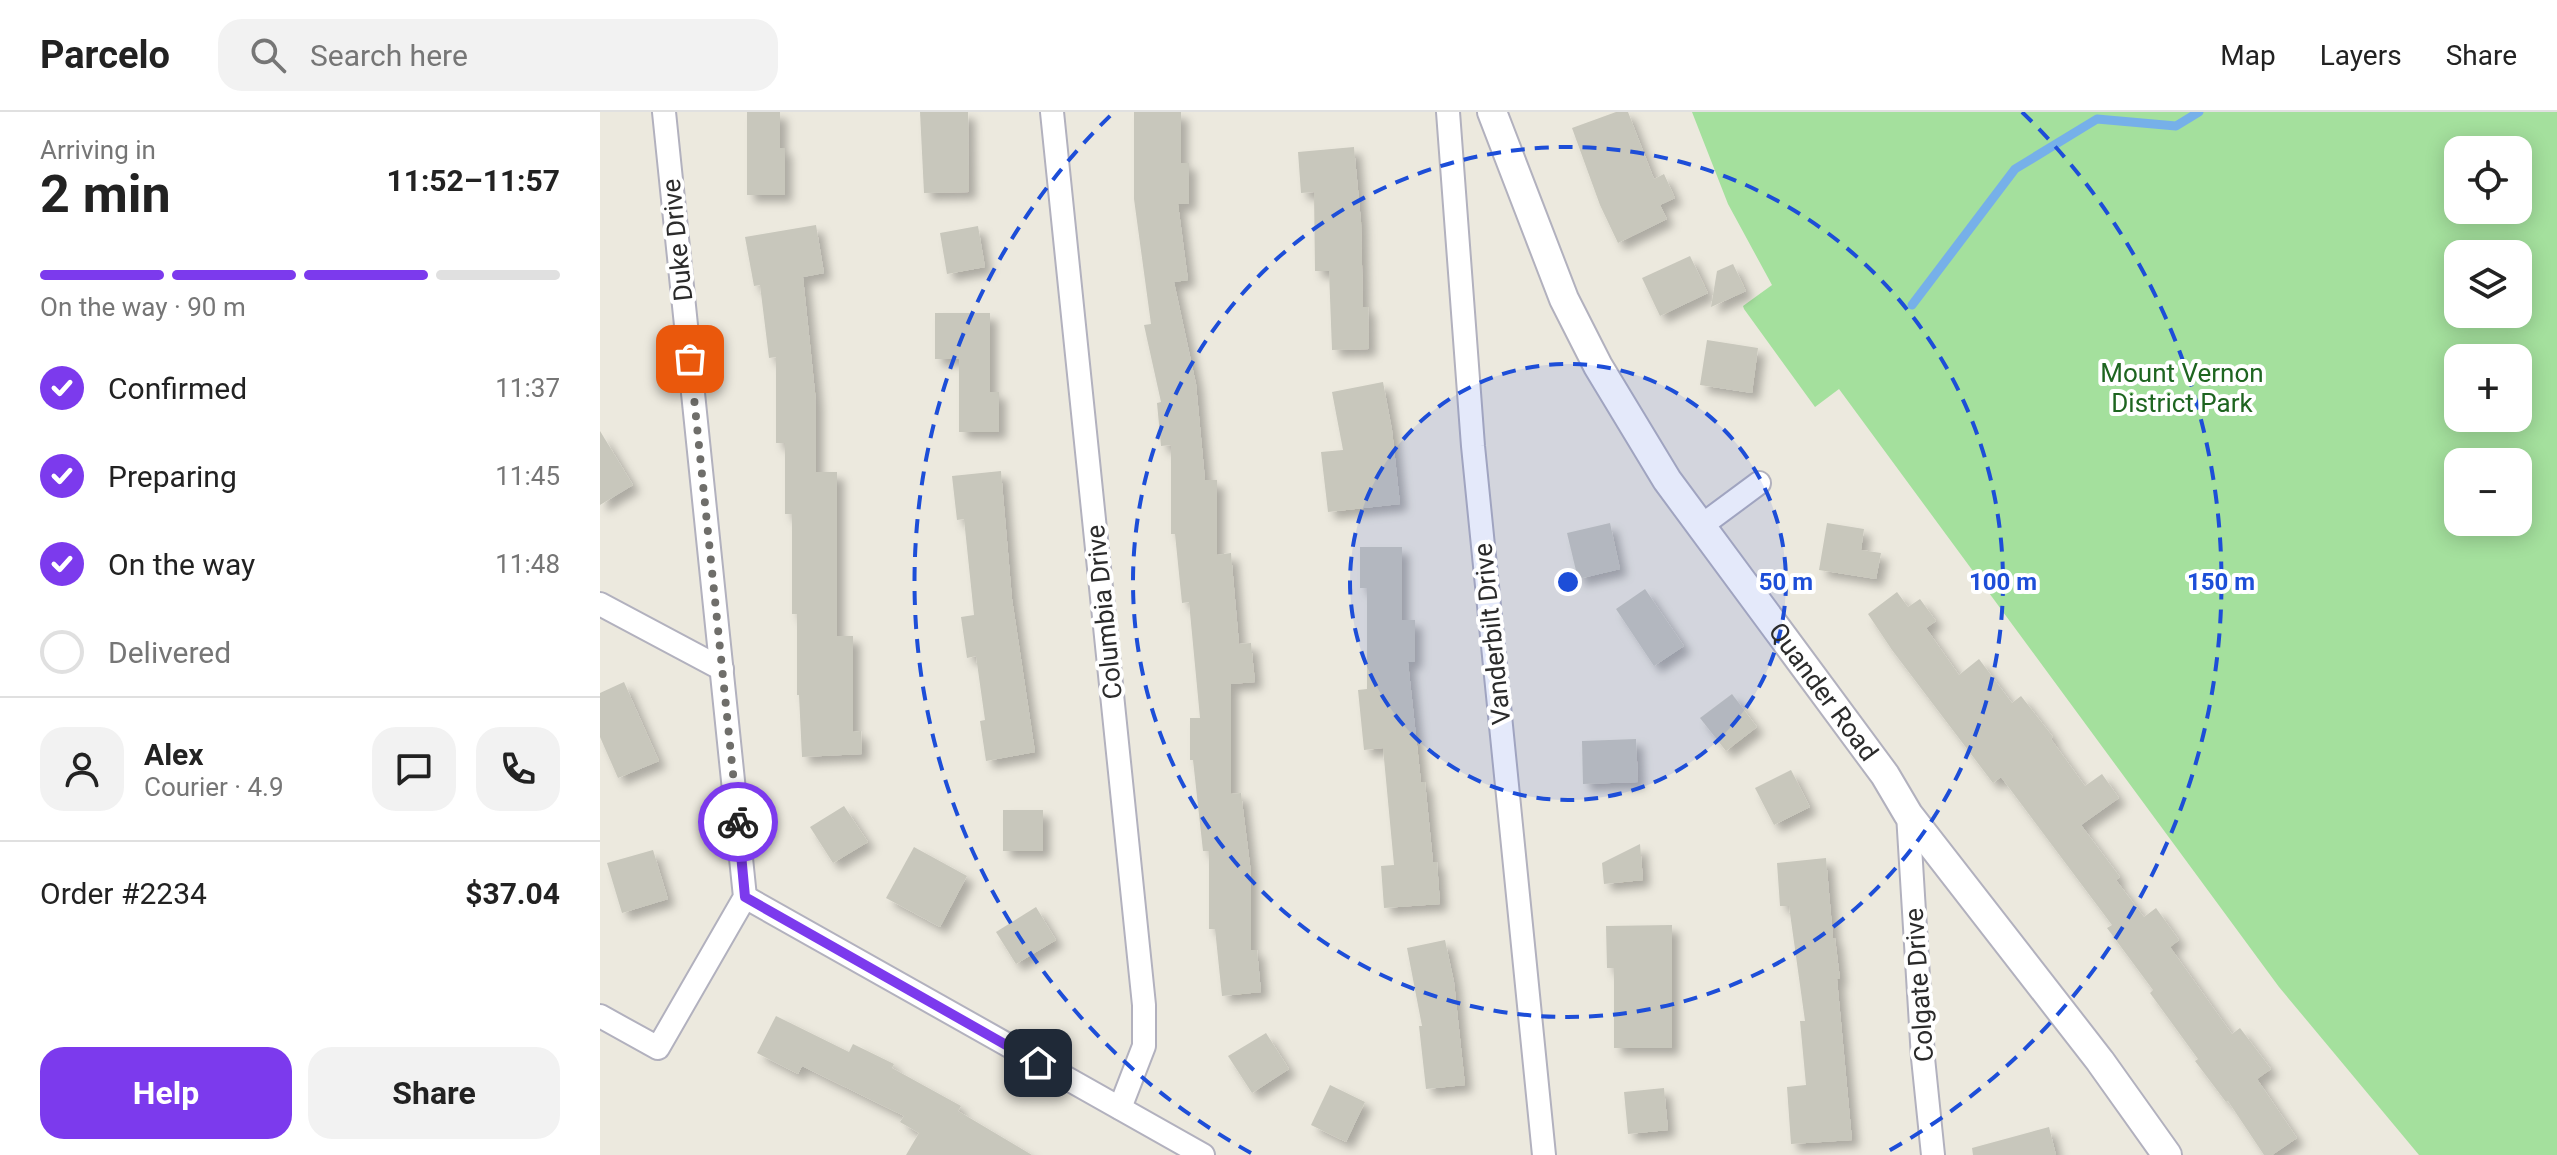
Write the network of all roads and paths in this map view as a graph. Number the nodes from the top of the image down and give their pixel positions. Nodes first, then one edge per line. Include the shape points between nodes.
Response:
1 (664, 112) edge
2 (1052, 112) edge
3 (1448, 112) edge
4 (1492, 112) edge
5 (1759, 483) dead end
6 (1701, 526) junction
7 (600, 604) edge
8 (722, 669) junction
9 (1908, 814) junction
10 (745, 897) junction
11 (600, 1016) edge
12 (1120, 1108) junction
13 (1203, 1155) edge
14 (1544, 1155) edge
15 (1933, 1155) edge
16 (2167, 1155) edge

1 - 8 street, Duke Drive
2 - 12 street, Columbia Drive via 1144,1005 1144,1046
3 - 14 street, Vanderbilt Drive via 1473,446
4 - 6 street, Quander Road via 1584,339 1667,480
5 - 6 street
6 - 9 street, Quander Road via 1885,775
7 - 8 street
8 - 10 street, Duke Drive
9 - 15 street, Colgate Drive
9 - 16 street, Quander Road
10 - 11 street via 658,1048
10 - 12 street
12 - 13 street

